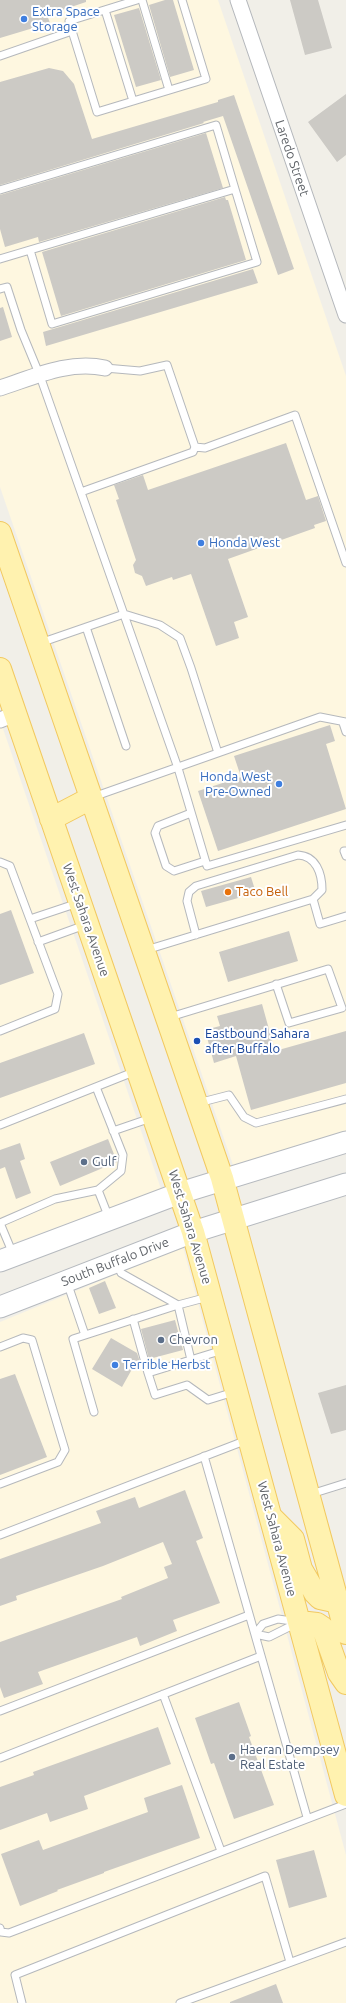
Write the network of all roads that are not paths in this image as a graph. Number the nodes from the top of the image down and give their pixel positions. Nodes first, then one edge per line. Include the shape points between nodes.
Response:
1 (137, 0) edge
2 (142, 0) edge
3 (182, 0) edge
4 (238, 0) edge
5 (106, 10) junction
6 (72, 32) junction
7 (0, 56) edge
8 (169, 90) junction
9 (133, 101) junction
10 (235, 189) junction
11 (0, 190) edge
12 (30, 250) junction
13 (0, 259) edge
14 (0, 289) edge
15 (346, 315) edge
16 (105, 368) joint
17 (40, 376) junction
18 (0, 388) edge
19 (195, 447) junction
20 (81, 492) junction
21 (0, 533) edge
22 (346, 563) edge
23 (124, 614) junction
24 (86, 627) junction
25 (38, 644) junction
26 (0, 669) edge
27 (8, 717) edge
28 (345, 722) edge
29 (346, 732) edge
30 (126, 746) dead end
31 (218, 753) junction
32 (178, 768) junction
33 (91, 798) junction
34 (191, 813) junction
35 (51, 819) junction
36 (346, 825) edge
37 (346, 850) edge
38 (346, 856) edge
39 (205, 861) junction
40 (0, 862) edge
41 (313, 899) junction
42 (80, 902) junction
43 (346, 916) edge
44 (30, 919) junction
45 (88, 924) junction
46 (196, 935) junction
47 (38, 942) junction
48 (143, 951) junction
49 (276, 984) junction
50 (166, 1018) junction
51 (0, 1031) edge
52 (138, 1071) junction
53 (96, 1087) junction
54 (346, 1099) edge
55 (196, 1104) junction
56 (154, 1117) junction
57 (0, 1125) edge
58 (114, 1131) junction
59 (346, 1142) edge
60 (222, 1178) junction
61 (346, 1184) edge
62 (98, 1190) junction
63 (180, 1193) junction
64 (109, 1218) junction
65 (233, 1218) junction
66 (0, 1223) edge
67 (193, 1232) junction
68 (7, 1259) edge
69 (116, 1261) junction
70 (67, 1280) junction
71 (211, 1296) junction
72 (178, 1305) junction
73 (0, 1307) edge
74 (133, 1319) junction
75 (85, 1335) junction
76 (0, 1346) edge
77 (225, 1349) junction
78 (191, 1360) junction
79 (148, 1372) junction
80 (236, 1392) junction
81 (94, 1412) dead end
82 (250, 1439) junction
83 (204, 1456) junction
84 (346, 1483) edge
85 (0, 1484) edge
86 (308, 1494) junction
87 (270, 1516) junction
88 (0, 1535) edge
89 (342, 1601) edge
90 (249, 1615) junction
91 (299, 1622) junction
92 (346, 1633) edge
93 (255, 1634) junction
94 (261, 1656) junction
95 (346, 1683) edge
96 (163, 1694) junction
97 (0, 1711) edge
98 (0, 1758) edge
99 (346, 1796) edge
100 (346, 1804) edge
101 (307, 1817) junction
102 (221, 1851) junction
103 (0, 1928) edge
104 (346, 1942) edge
105 (290, 1962) junction
106 (22, 2003) edge
107 (180, 2003) edge

1 - 5 lane
2 - 8 lane
3 - 8 lane via 206,79
4 - 15 street, Laredo Street
5 - 6 lane via 69,21
5 - 9 lane
6 - 7 lane
6 - 9 lane via 97,112
8 - 9 lane
10 - 11 lane via 216,125
10 - 12 lane
10 - 12 lane via 257,262 52,324
12 - 13 lane
14 - 17 lane via 7,287
16 - 17 street via 72,366
16 - 19 lane via 140,371 167,365
17 - 18 street
17 - 20 lane
19 - 20 lane via 193,452
19 - 22 lane via 205,448 295,415
20 - 23 lane
21 - 25 main road
23 - 24 lane
23 - 31 lane via 160,625 180,638
23 - 32 lane
24 - 25 lane
24 - 30 lane
25 - 33 main road
26 - 27 main road, West Sahara Avenue
27 - 35 main road, West Sahara Avenue
28 - 29 lane
28 - 31 lane via 320,717
31 - 32 lane
32 - 33 lane
32 - 34 lane
33 - 35 main road
33 - 48 main road
34 - 39 lane
34 - 39 lane via 158,826 155,833 166,866 174,871
35 - 42 main road, West Sahara Avenue
36 - 39 lane via 207,866
37 - 38 lane
40 - 44 lane via 10,866
41 - 43 lane via 320,924
41 - 46 lane
41 - 46 lane via 322,890 314,860 306,855 298,855 196,886 189,892 187,901
42 - 44 lane
42 - 45 main road, West Sahara Avenue
44 - 47 lane
45 - 47 lane
45 - 52 main road, West Sahara Avenue
46 - 48 lane
47 - 51 lane via 58,994 55,1009
48 - 50 main road
49 - 49 lane via 328,969 342,1008 289,1023
49 - 50 lane
50 - 55 main road
52 - 53 lane
52 - 56 main road, West Sahara Avenue
53 - 57 lane
53 - 58 lane
54 - 55 lane via 256,1123 244,1117 229,1095
55 - 60 main road
56 - 58 lane
56 - 63 main road, West Sahara Avenue
58 - 62 lane via 123,1155 121,1171
59 - 60 main road
60 - 63 main road
60 - 65 main road
61 - 65 main road, South Buffalo Drive
62 - 64 lane
62 - 66 lane via 55,1199
63 - 64 main road
63 - 67 main road, West Sahara Avenue
64 - 68 main road
65 - 67 main road, South Buffalo Drive
65 - 86 main road
66 - 68 lane
67 - 69 main road, South Buffalo Drive
67 - 71 main road, West Sahara Avenue
69 - 70 main road, South Buffalo Drive
69 - 72 lane via 121,1273
70 - 73 main road, South Buffalo Drive
70 - 75 lane
71 - 72 lane
71 - 77 main road, West Sahara Avenue
72 - 74 lane
72 - 78 lane
74 - 75 lane
74 - 79 lane
75 - 81 lane via 73,1339
76 - 85 lane via 23,1338 32,1340 64,1450 58,1462
77 - 78 lane
77 - 80 main road, West Sahara Avenue
78 - 79 lane
79 - 80 lane via 155,1395 187,1385 208,1400
80 - 82 main road, West Sahara Avenue
82 - 83 lane
82 - 87 main road, West Sahara Avenue
83 - 88 lane
83 - 90 lane
84 - 86 lane
86 - 89 main road
87 - 89 main road via 293,1539 300,1569 320,1598
87 - 91 main road, West Sahara Avenue
89 - 92 main road
90 - 93 lane
90 - 97 lane
91 - 93 lane via 269,1637
91 - 93 lane via 278,1620 263,1624
91 - 95 main road via 317,1624 323,1628 339,1673
91 - 99 main road, West Sahara Avenue
93 - 94 lane
94 - 96 lane
94 - 101 lane
96 - 98 lane
96 - 102 lane
100 - 101 lane
101 - 102 lane
102 - 103 lane via 9,1933 1,1932
104 - 105 lane
105 - 106 lane via 264,1876 15,1975
105 - 107 lane

